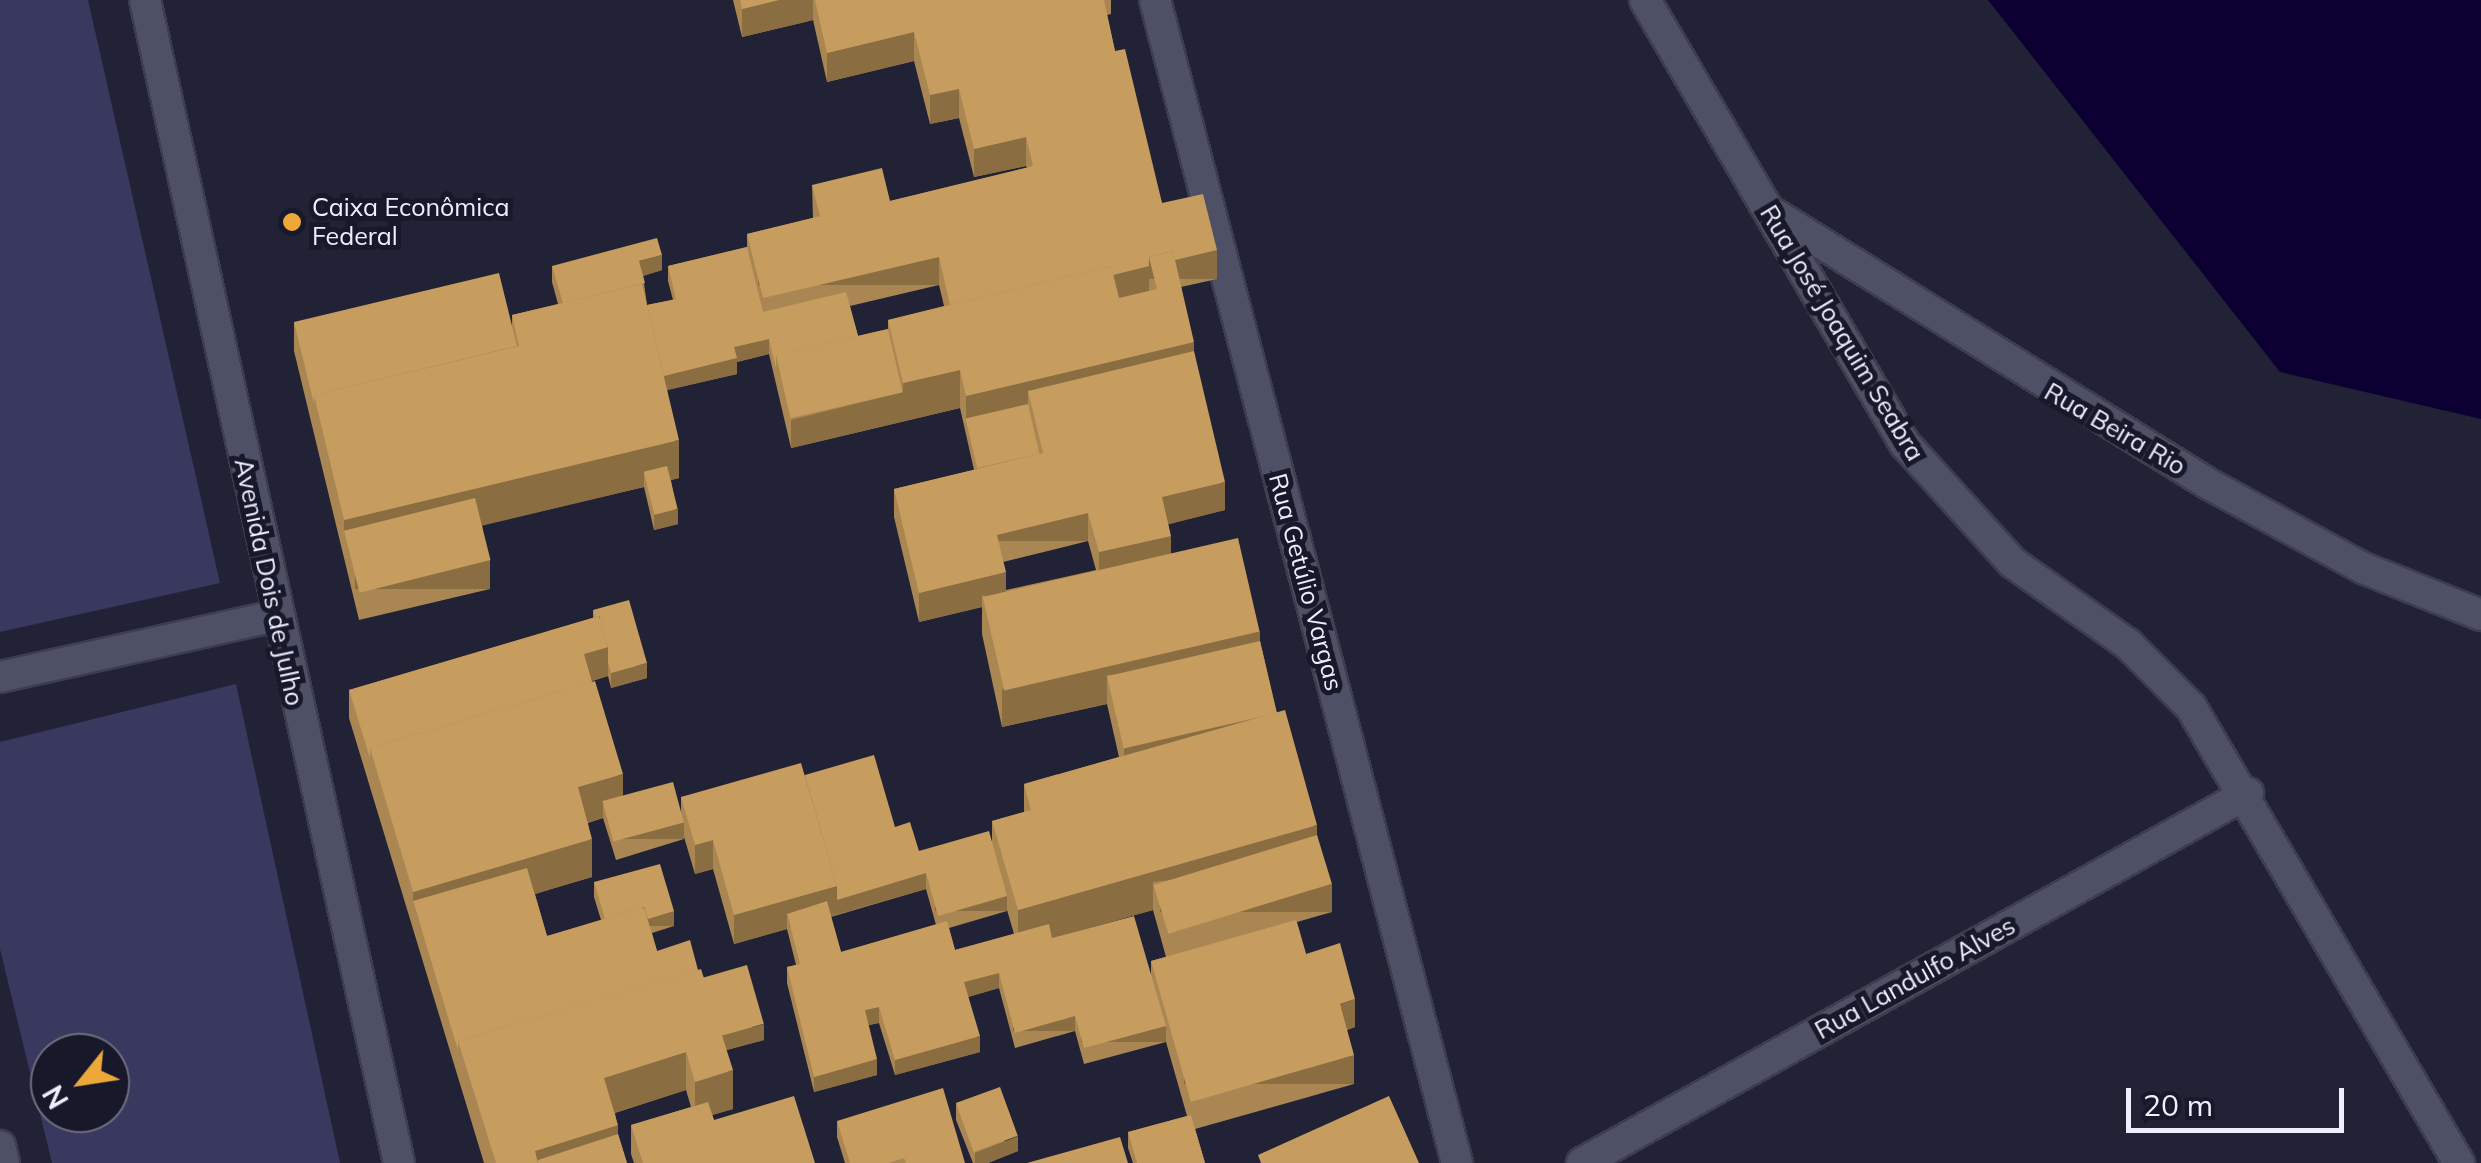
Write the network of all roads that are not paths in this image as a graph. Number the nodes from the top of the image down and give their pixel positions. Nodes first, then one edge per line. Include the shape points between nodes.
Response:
1 (145, 0) edge
2 (1155, 0) edge
3 (1645, 0) edge
4 (1768, 209) junction
5 (2481, 615) edge
6 (276, 616) junction
7 (0, 677) edge
8 (2248, 792) junction
9 (0, 1146) edge
10 (4, 1163) edge
11 (399, 1163) edge
12 (1457, 1163) edge
13 (1582, 1163) edge
14 (2458, 1163) edge

1 - 6 street, Avenida Dois de Julho
2 - 12 street, Rua Getúlio Vargas
3 - 4 street, Rua José Joaquim Seabra
4 - 5 street, Rua Beira Rio via 2207,484 2363,568
4 - 8 street, Rua José Joaquim Seabra via 1904,444 1966,520 2128,644 2192,708
6 - 7 street
6 - 11 street, Avenida Dois de Julho
8 - 13 street, Rua Landulfo Alves
8 - 14 street, Rua José Joaquim Seabra
9 - 10 street

